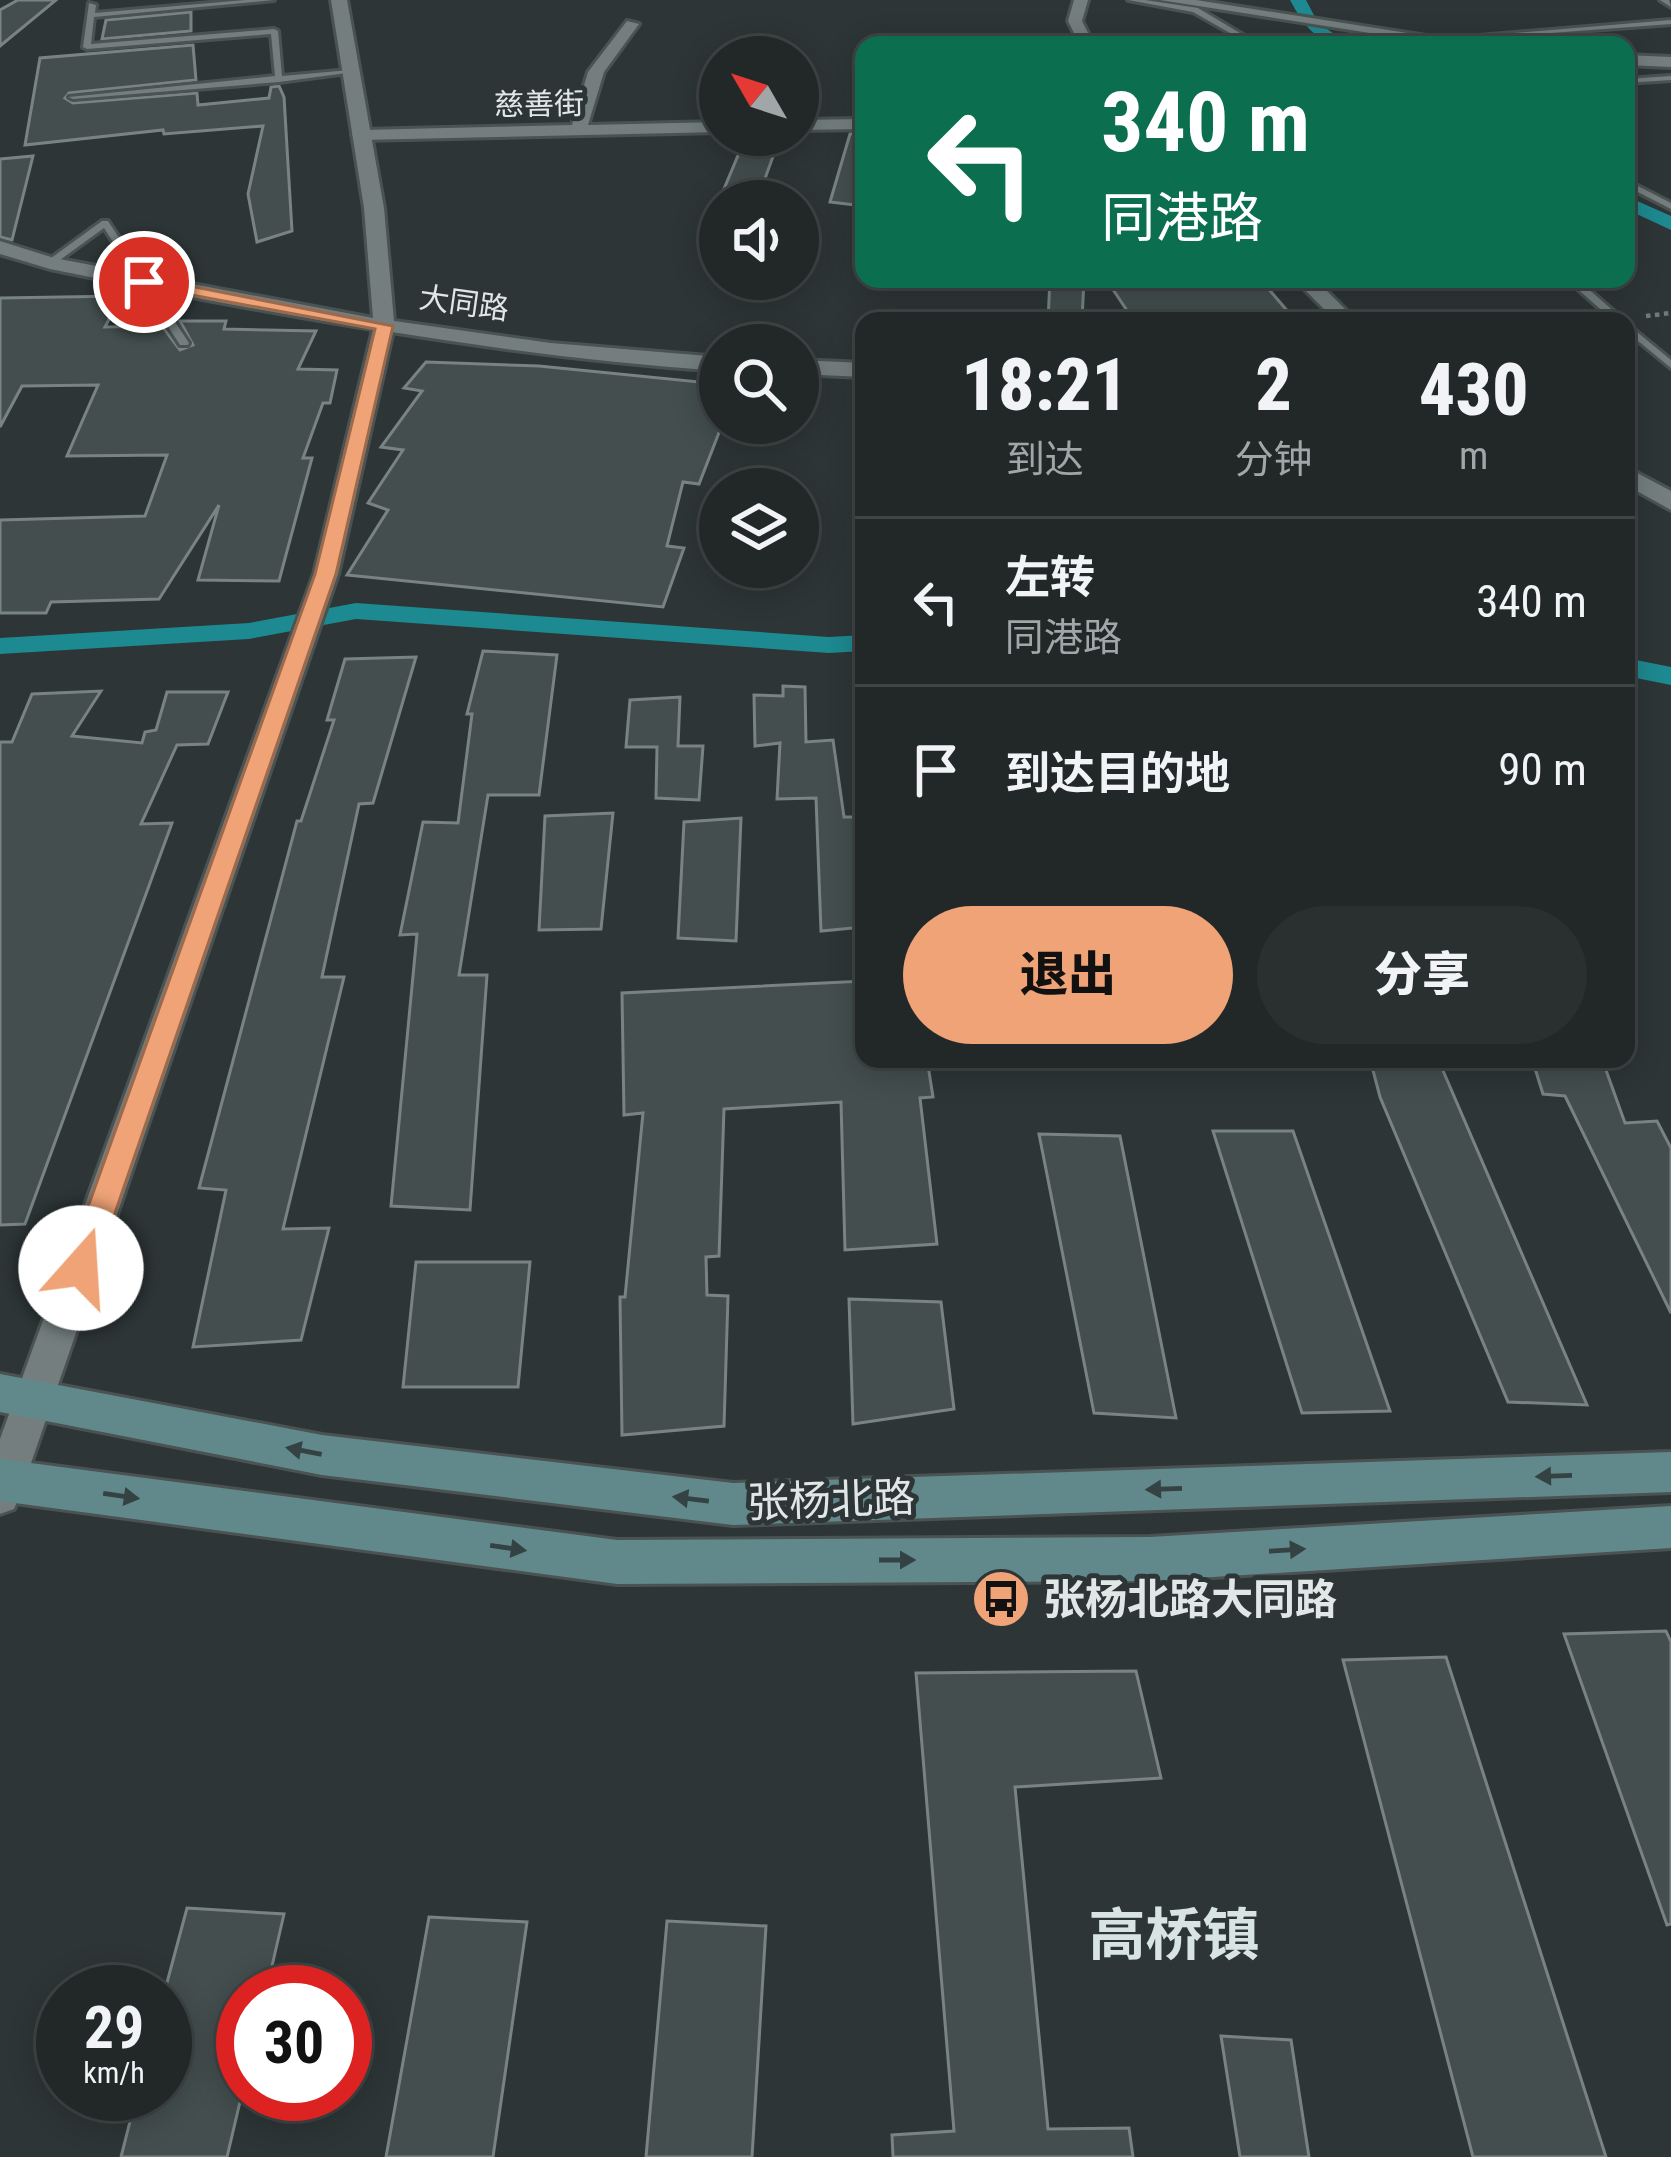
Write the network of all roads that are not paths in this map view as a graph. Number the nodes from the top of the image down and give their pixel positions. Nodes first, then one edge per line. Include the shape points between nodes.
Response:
1 (272, 0) edge
2 (339, 0) edge
3 (1081, 0) edge
4 (1132, 0) edge
5 (1167, 0) edge
6 (1664, 0) edge
7 (1671, 5) edge
8 (1671, 22) edge
9 (632, 24) dead end
10 (274, 31) junction
11 (1082, 36) edge
12 (1240, 36) edge
13 (1433, 36) edge
14 (1522, 36) edge
15 (1635, 60) edge
16 (1671, 62) edge
17 (350, 72) junction
18 (1671, 78) edge
19 (279, 80) junction
20 (1635, 80) edge
21 (73, 98) dead end
22 (855, 124) edge
23 (819, 125) edge
24 (699, 127) edge
25 (579, 130) junction
26 (360, 135) junction
27 (1635, 188) edge
28 (1671, 206) edge
29 (0, 248) edge
30 (50, 263) junction
31 (144, 282) junction
32 (1313, 288) edge
33 (1581, 288) edge
34 (1338, 312) edge
35 (1609, 312) edge
36 (384, 326) junction
37 (1635, 334) edge
38 (184, 343) dead end
39 (699, 363) edge
40 (1671, 365) edge
41 (819, 368) edge
42 (855, 370) edge
43 (1635, 480) edge
44 (1671, 502) edge
45 (18, 1396) edge
46 (1671, 1472) edge
47 (2, 1485) edge
48 (1671, 1526) edge

1 - 10 lane
1 - 10 lane via 91,10 87,47
2 - 17 street, 大同路
3 - 11 street via 1075,21
4 - 12 lane via 1195,10
5 - 13 street
6 - 7 lane
8 - 14 lane
9 - 25 street via 600,61
10 - 19 lane
15 - 16 street
17 - 19 lane
17 - 26 street, 大同路
18 - 20 lane
19 - 21 lane
22 - 23 street
24 - 25 street, 慈善街
25 - 26 street, 慈善街
26 - 36 street, 大同路
27 - 28 lane
29 - 30 street
30 - 31 street
30 - 31 lane via 106,223
31 - 36 street
31 - 38 lane
32 - 34 street
33 - 35 lane
36 - 39 street, 大同路
36 - 45 street via 326,574
37 - 40 lane
41 - 42 street
43 - 44 street
46 -> 45 main road, 张杨北路 via 733,1504 322,1455
45 - 47 street
47 -> 48 main road, 张杨北路 via 617,1562 1150,1559

